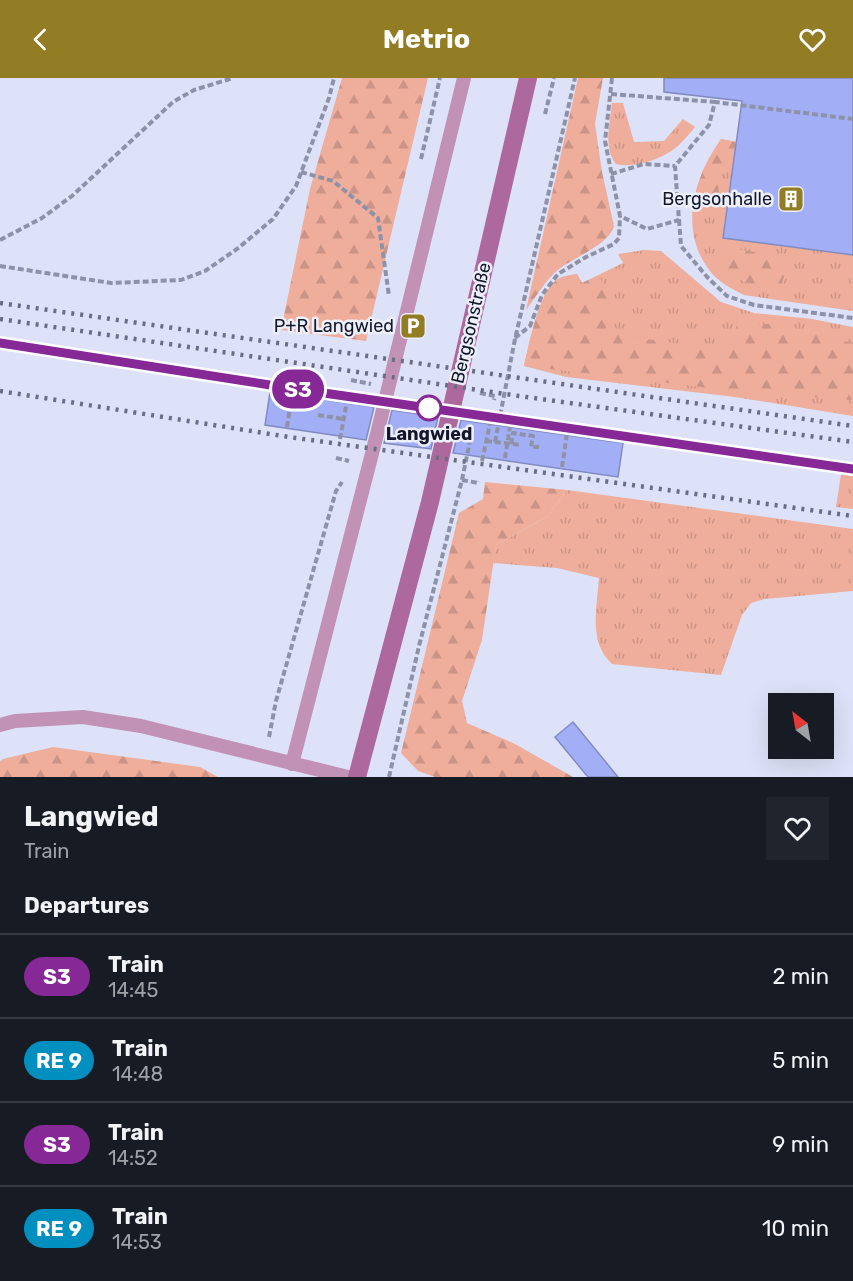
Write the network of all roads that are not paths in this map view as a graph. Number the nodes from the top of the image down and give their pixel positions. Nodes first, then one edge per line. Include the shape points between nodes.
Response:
1 (464, 78) edge
2 (528, 78) edge
3 (0, 725) edge
4 (292, 764) junction
5 (348, 777) edge
6 (357, 777) edge

1 - 4 lane
2 - 6 street, Bergsonstraße via 430,502
3 - 4 lane via 83,717 141,726
4 - 5 lane

